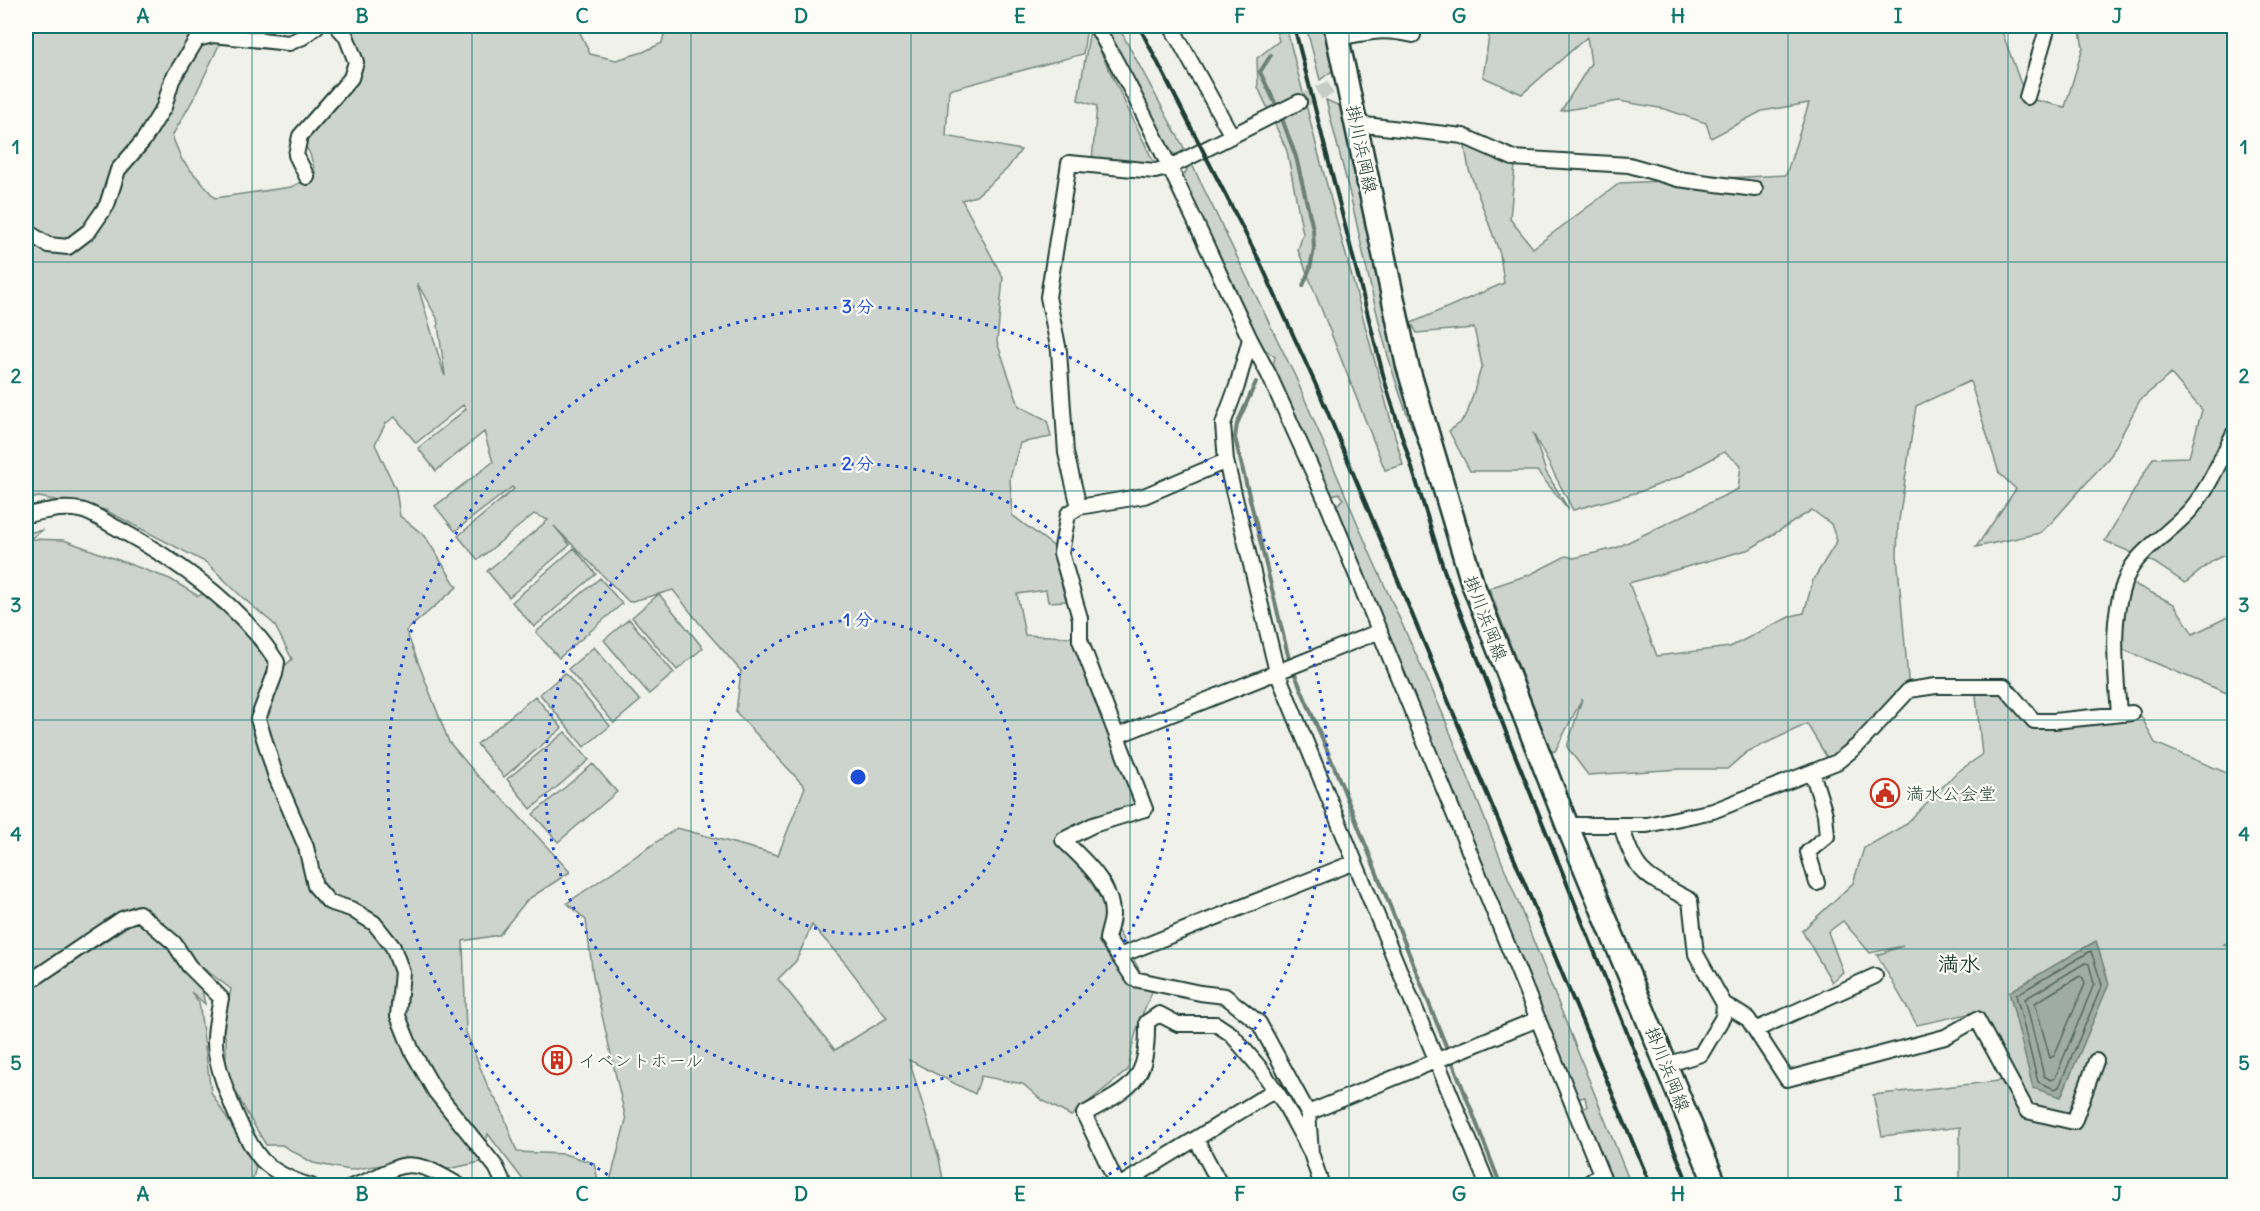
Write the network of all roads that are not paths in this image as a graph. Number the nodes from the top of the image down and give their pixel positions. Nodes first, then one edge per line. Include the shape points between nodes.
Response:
1 (316, 26) edge
2 (337, 26) edge
3 (1096, 26) edge
4 (1171, 26) edge
5 (2048, 26) edge
6 (1337, 32) edge
7 (1413, 35) dead end
8 (2027, 97) dead end
9 (1294, 104) tunnel mouth
10 (1356, 124) junction
11 (1232, 136) junction
12 (1168, 168) junction
13 (307, 177) dead end
14 (1755, 189) dead end
15 (26, 231) edge
16 (1253, 346) junction
17 (2235, 433) edge
18 (1226, 461) junction
19 (1079, 507) junction
20 (26, 515) edge
21 (1380, 631) junction
22 (1276, 672) junction
23 (1117, 736) junction
24 (1812, 772) junction
25 (1568, 825) junction
26 (1621, 825) junction
27 (1355, 862) junction
28 (1816, 883) dead end
29 (1119, 956) junction
30 (1875, 976) dead end
31 (26, 984) edge
32 (1724, 1004) junction
33 (1538, 1019) junction
34 (1755, 1030) junction
35 (1437, 1061) junction
36 (2096, 1061) dead end
37 (1666, 1065) junction
38 (1275, 1090) junction
39 (1308, 1113) junction
40 (1196, 1139) junction
41 (1311, 1152) junction
42 (1603, 1180) edge
43 (311, 1185) edge
44 (353, 1185) edge
45 (460, 1185) edge
46 (505, 1185) edge
47 (1119, 1185) edge
48 (1221, 1185) edge
49 (1322, 1185) edge
50 (1488, 1185) edge
51 (1586, 1185) edge
52 (1716, 1185) edge

1 - 15 street via 289,43 213,35 197,39 172,80 164,107 144,141 118,170 107,205 89,231 68,248 48,245
2 - 13 street via 346,36 356,62 351,78 300,135 296,155
3 - 12 street
4 - 11 street
5 - 8 street
6 - 7 street via 1392,30
6 - 10 main road, 掛川浜岡線 via 1343,82
9 - 11 street
10 - 14 street via 1463,136 1513,158 1629,165 1678,178
10 - 25 main road, 掛川浜岡線 via 1407,364 1472,582
11 - 12 street
12 - 16 street
12 - 19 street via 1155,171 1069,163 1048,297 1059,351 1066,453
16 - 18 street via 1223,424
16 - 21 street via 1328,503
17 - 24 street via 2191,510 2130,569 2122,592 2115,646 2125,714 2034,721 2004,686 1909,690 1858,745 1837,762
18 - 19 street via 1144,496
18 - 22 street
19 - 23 street via 1068,514 1061,553 1080,618 1080,640
20 - 46 street via 60,507 82,510 101,520 151,547 246,621 264,642 277,662 258,719 276,777 306,847 315,885 329,902 374,922 393,947 402,972 398,1016 412,1051 435,1091 496,1167
21 - 22 street
21 - 33 street
22 - 23 street
22 - 27 street
23 - 29 street via 1145,809 1093,825 1063,840 1088,864 1108,894 1112,916 1107,939
24 - 26 street via 1713,811 1647,825
24 - 28 street via 1825,814 1827,836 1808,852
25 - 26 street
25 - 37 main road, 掛川浜岡線
26 - 32 street via 1630,855 1646,876 1690,900 1696,954
27 - 29 street
27 - 35 street
29 - 39 street via 1134,979 1225,996 1258,1023
30 - 34 street
31 - 43 street via 122,919 139,913 174,943 189,966 221,998 214,1040 219,1069 251,1145 263,1161 283,1175
32 - 34 street via 1748,1019
32 - 37 street via 1723,1017 1701,1054
33 - 35 street
33 - 42 street
34 - 36 street via 1787,1079 1945,1037 1977,1019 2027,1111 2074,1122
35 - 39 street
35 - 50 street
37 - 52 main road, 掛川浜岡線
38 - 40 street
38 - 41 street
38 - 47 street via 1231,1034 1216,1024 1178,1024 1159,1014 1147,1022 1140,1074 1123,1092 1084,1114
39 - 41 street
40 - 47 street
40 - 48 street
41 - 49 street
42 - 51 street
44 - 45 street via 407,1164 419,1165

